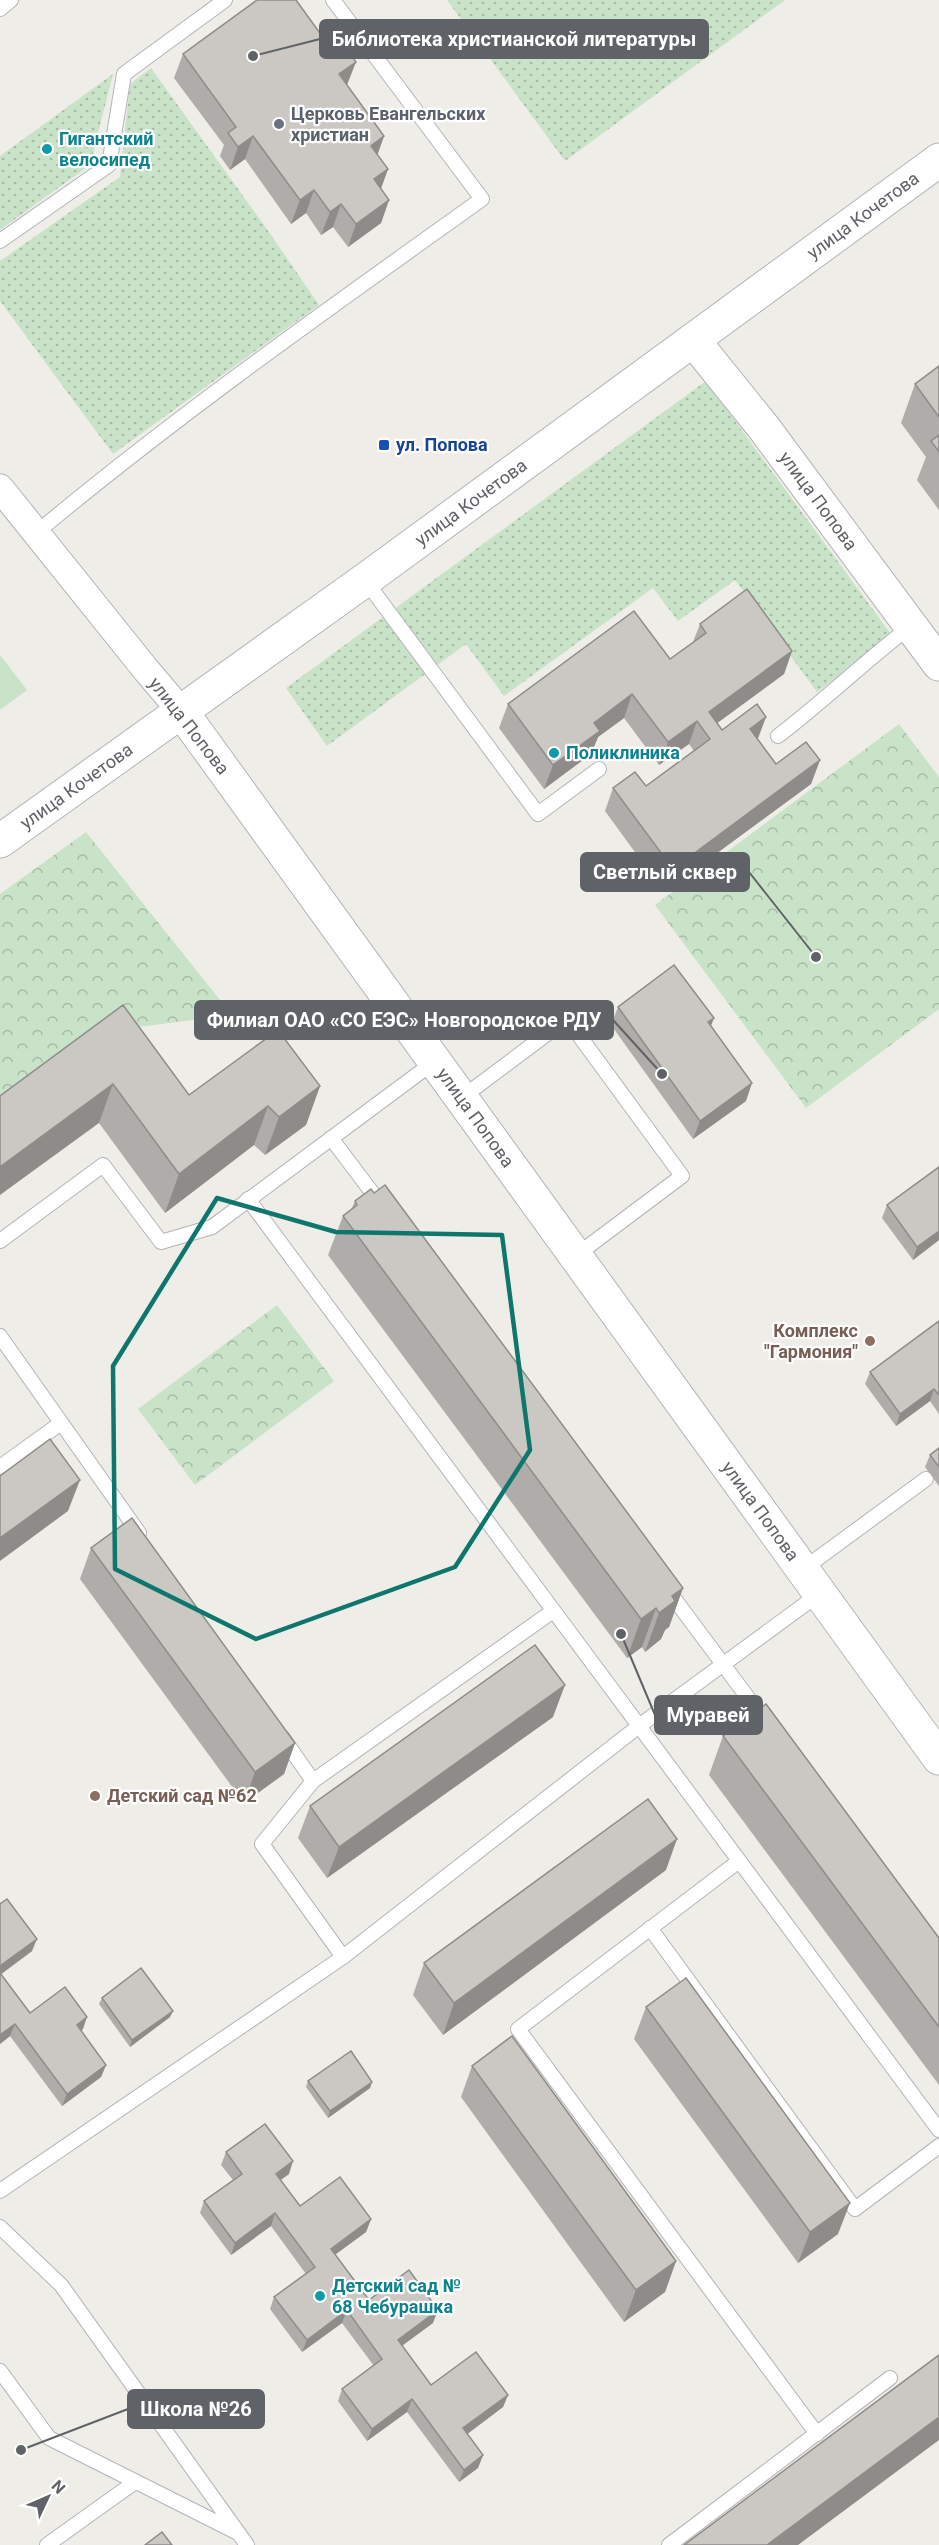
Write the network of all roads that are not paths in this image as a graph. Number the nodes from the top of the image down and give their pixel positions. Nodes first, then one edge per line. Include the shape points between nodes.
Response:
1 (11, 0) edge
2 (225, 0) edge
3 (333, 0) edge
4 (0, 9) edge
5 (939, 160) edge
6 (0, 241) edge
7 (693, 340) junction
8 (0, 488) edge
9 (36, 533) junction
10 (365, 580) junction
11 (911, 626) junction
12 (939, 664) edge
13 (181, 711) junction
14 (778, 736) dead end
15 (599, 769) dead end
16 (2, 835) edge
17 (434, 1062) junction
18 (460, 1099) junction
19 (331, 1138) junction
20 (248, 1199) junction
21 (388, 1214) edge
22 (0, 1241) edge
23 (574, 1257) junction
24 (0, 1336) edge
25 (61, 1423) junction
26 (0, 1467) edge
27 (926, 1479) dead end
28 (144, 1540) edge
29 (660, 1579) edge
30 (811, 1582) junction
31 (554, 1611) junction
32 (724, 1666) junction
33 (272, 1723) edge
34 (639, 1726) junction
35 (774, 1733) edge
36 (939, 1758) edge
37 (313, 1781) junction
38 (739, 1861) junction
39 (650, 1928) junction
40 (343, 1957) junction
41 (939, 2130) edge
42 (939, 2145) edge
43 (0, 2191) edge
44 (0, 2226) edge
45 (0, 2371) edge
46 (890, 2378) dead end
47 (817, 2434) junction
48 (135, 2482) junction
49 (244, 2540) edge
50 (47, 2545) edge
51 (669, 2545) edge

1 - 4 lane
2 - 6 lane via 124,74 109,165
3 - 9 lane via 482,199 105,475
5 - 7 street, улица Кочетова
7 - 10 street, улица Кочетова
7 - 11 street, улица Попова via 764,428
8 - 9 street, улица Попова
9 - 13 street, улица Попова
10 - 13 street, улица Кочетова
10 - 15 lane via 538,814
11 - 12 street, улица Попова
11 - 14 lane
13 - 16 street, улица Кочетова
13 - 17 street, улица Попова
17 - 18 street, улица Попова
17 - 19 lane
18 - 23 street, улица Попова
18 - 23 lane via 567,1019 682,1176
19 - 20 lane
19 - 21 lane
20 - 22 lane via 212,1227 161,1242 103,1165
20 - 31 lane
23 - 30 street, улица Попова
24 - 25 lane
25 - 26 lane
25 - 28 lane
27 - 30 lane
29 - 32 lane
30 - 32 lane
30 - 36 street, улица Попова
31 - 34 lane
31 - 37 lane
32 - 34 lane
32 - 35 lane
33 - 37 lane
34 - 38 lane
34 - 40 lane
37 - 40 lane via 262,1844
38 - 39 lane
38 - 41 lane
39 - 42 lane via 855,2210
39 - 47 lane via 518,2029
40 - 43 lane
44 - 49 lane via 61,2285
45 - 48 lane via 49,2438
46 - 47 lane
47 - 51 lane
48 - 49 lane
48 - 50 lane

